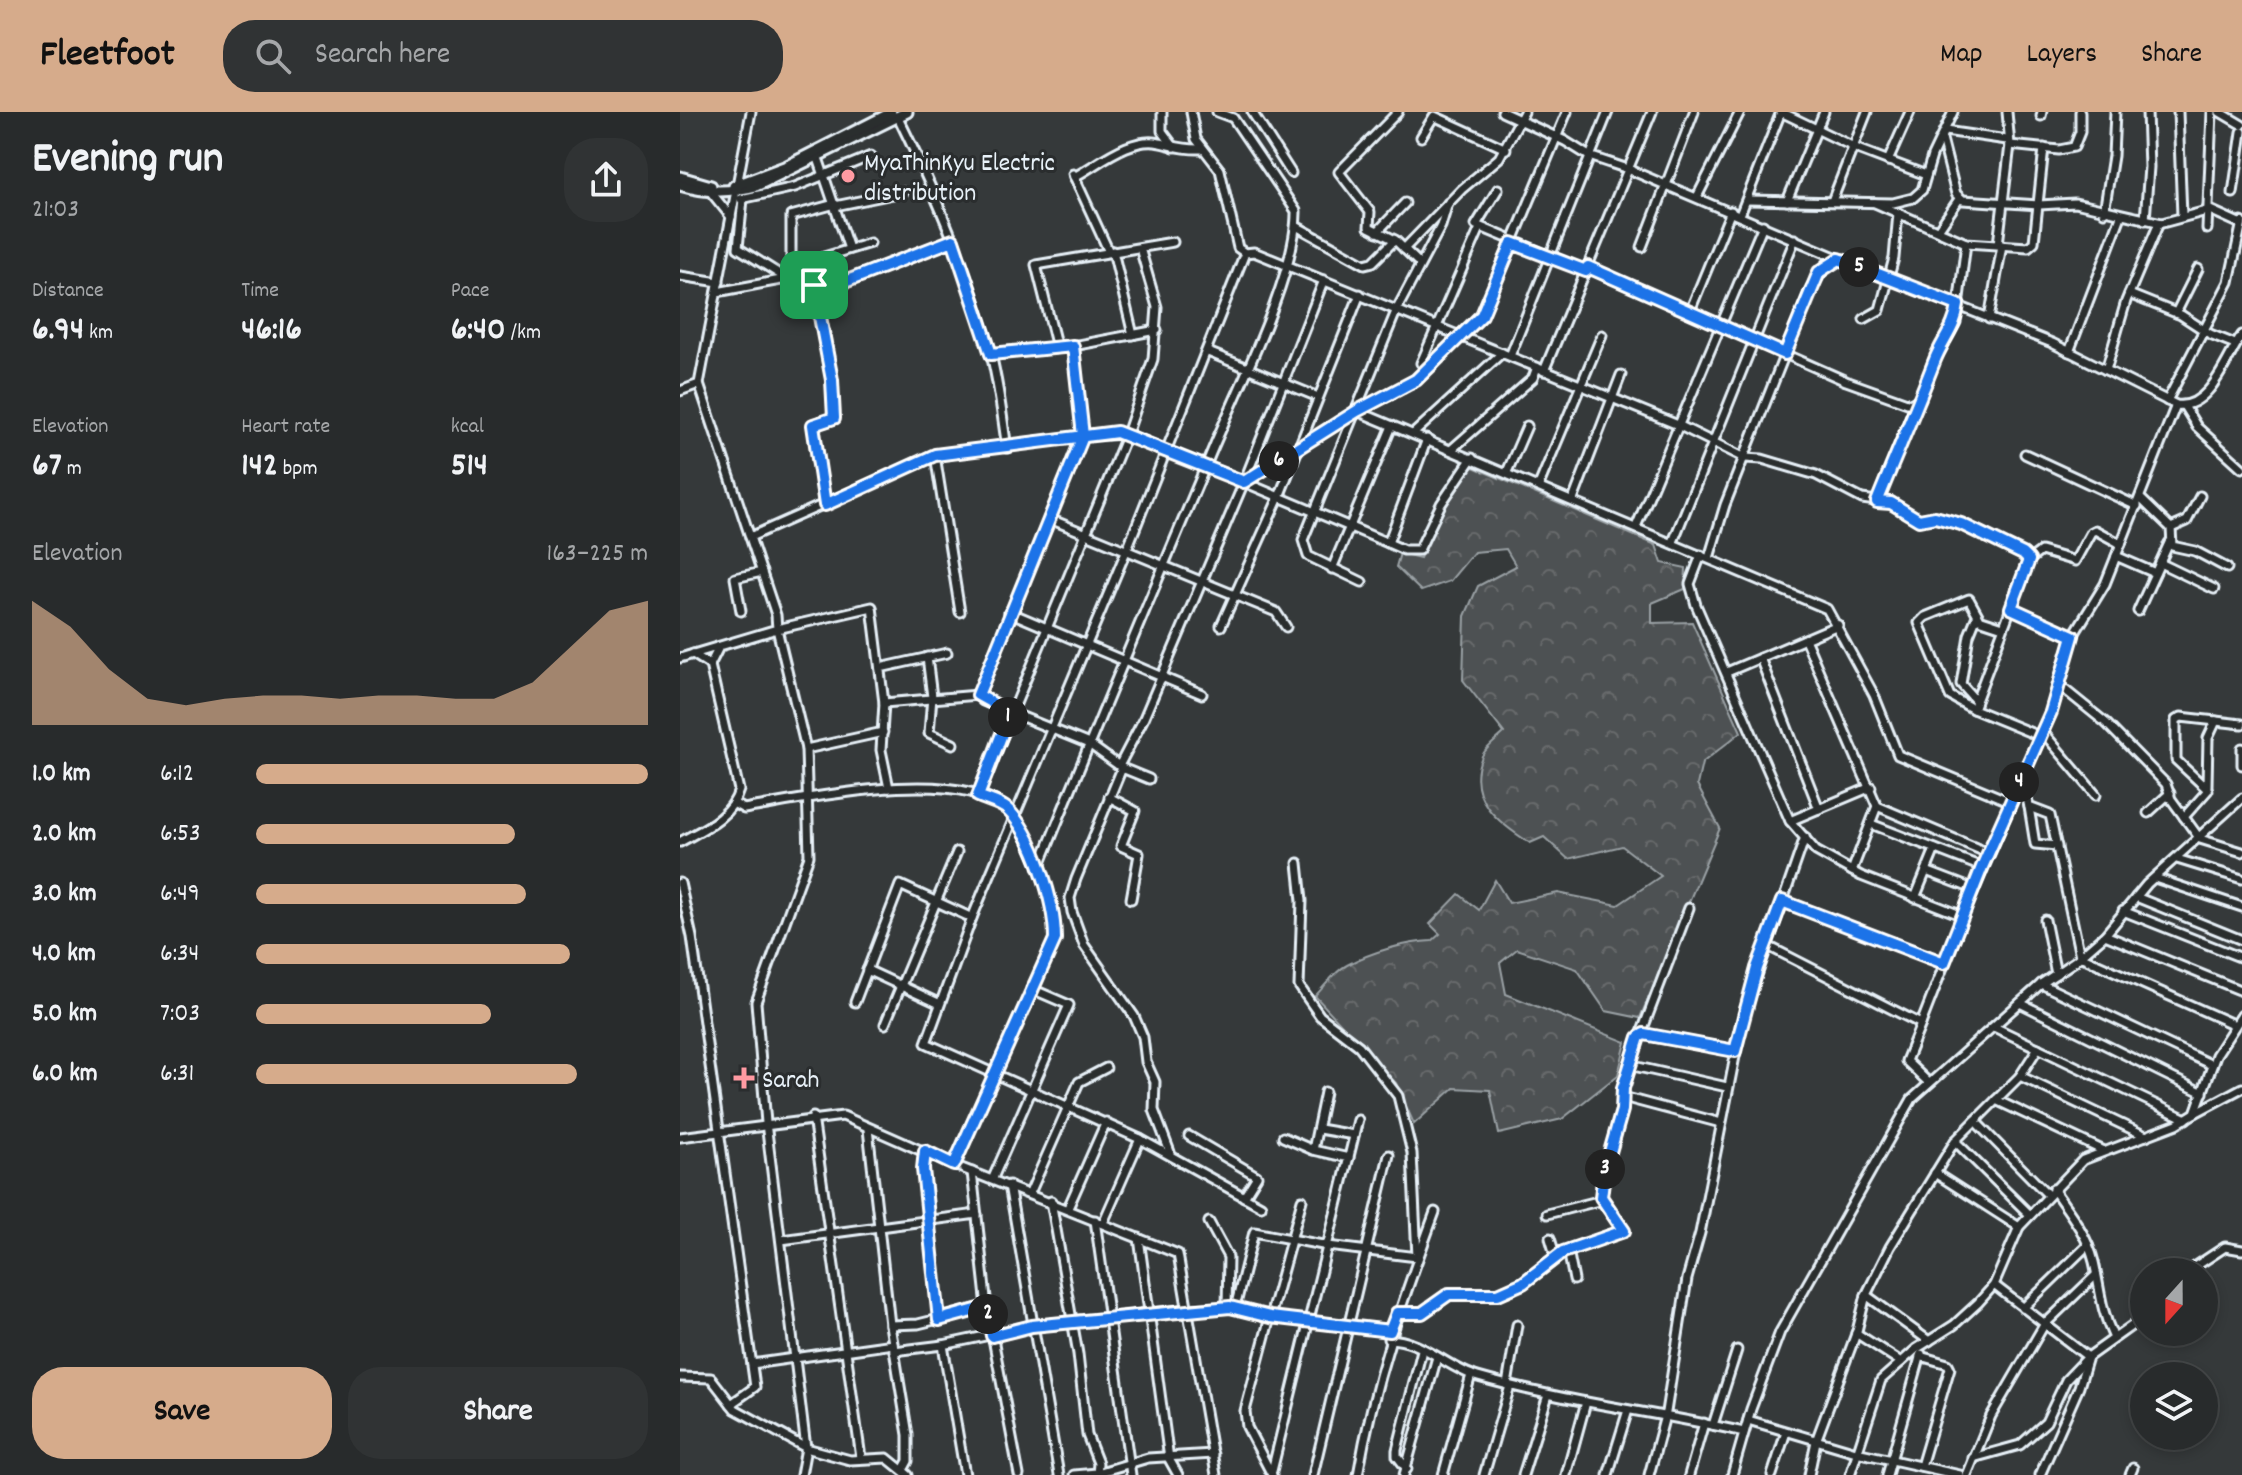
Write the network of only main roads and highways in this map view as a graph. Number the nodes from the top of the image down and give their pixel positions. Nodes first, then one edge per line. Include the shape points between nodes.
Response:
1 (900, 114) edge
2 (680, 177) edge
3 (683, 187) edge
4 (737, 194) junction

1 - 4 main road
2 - 4 main road
3 - 4 main road

